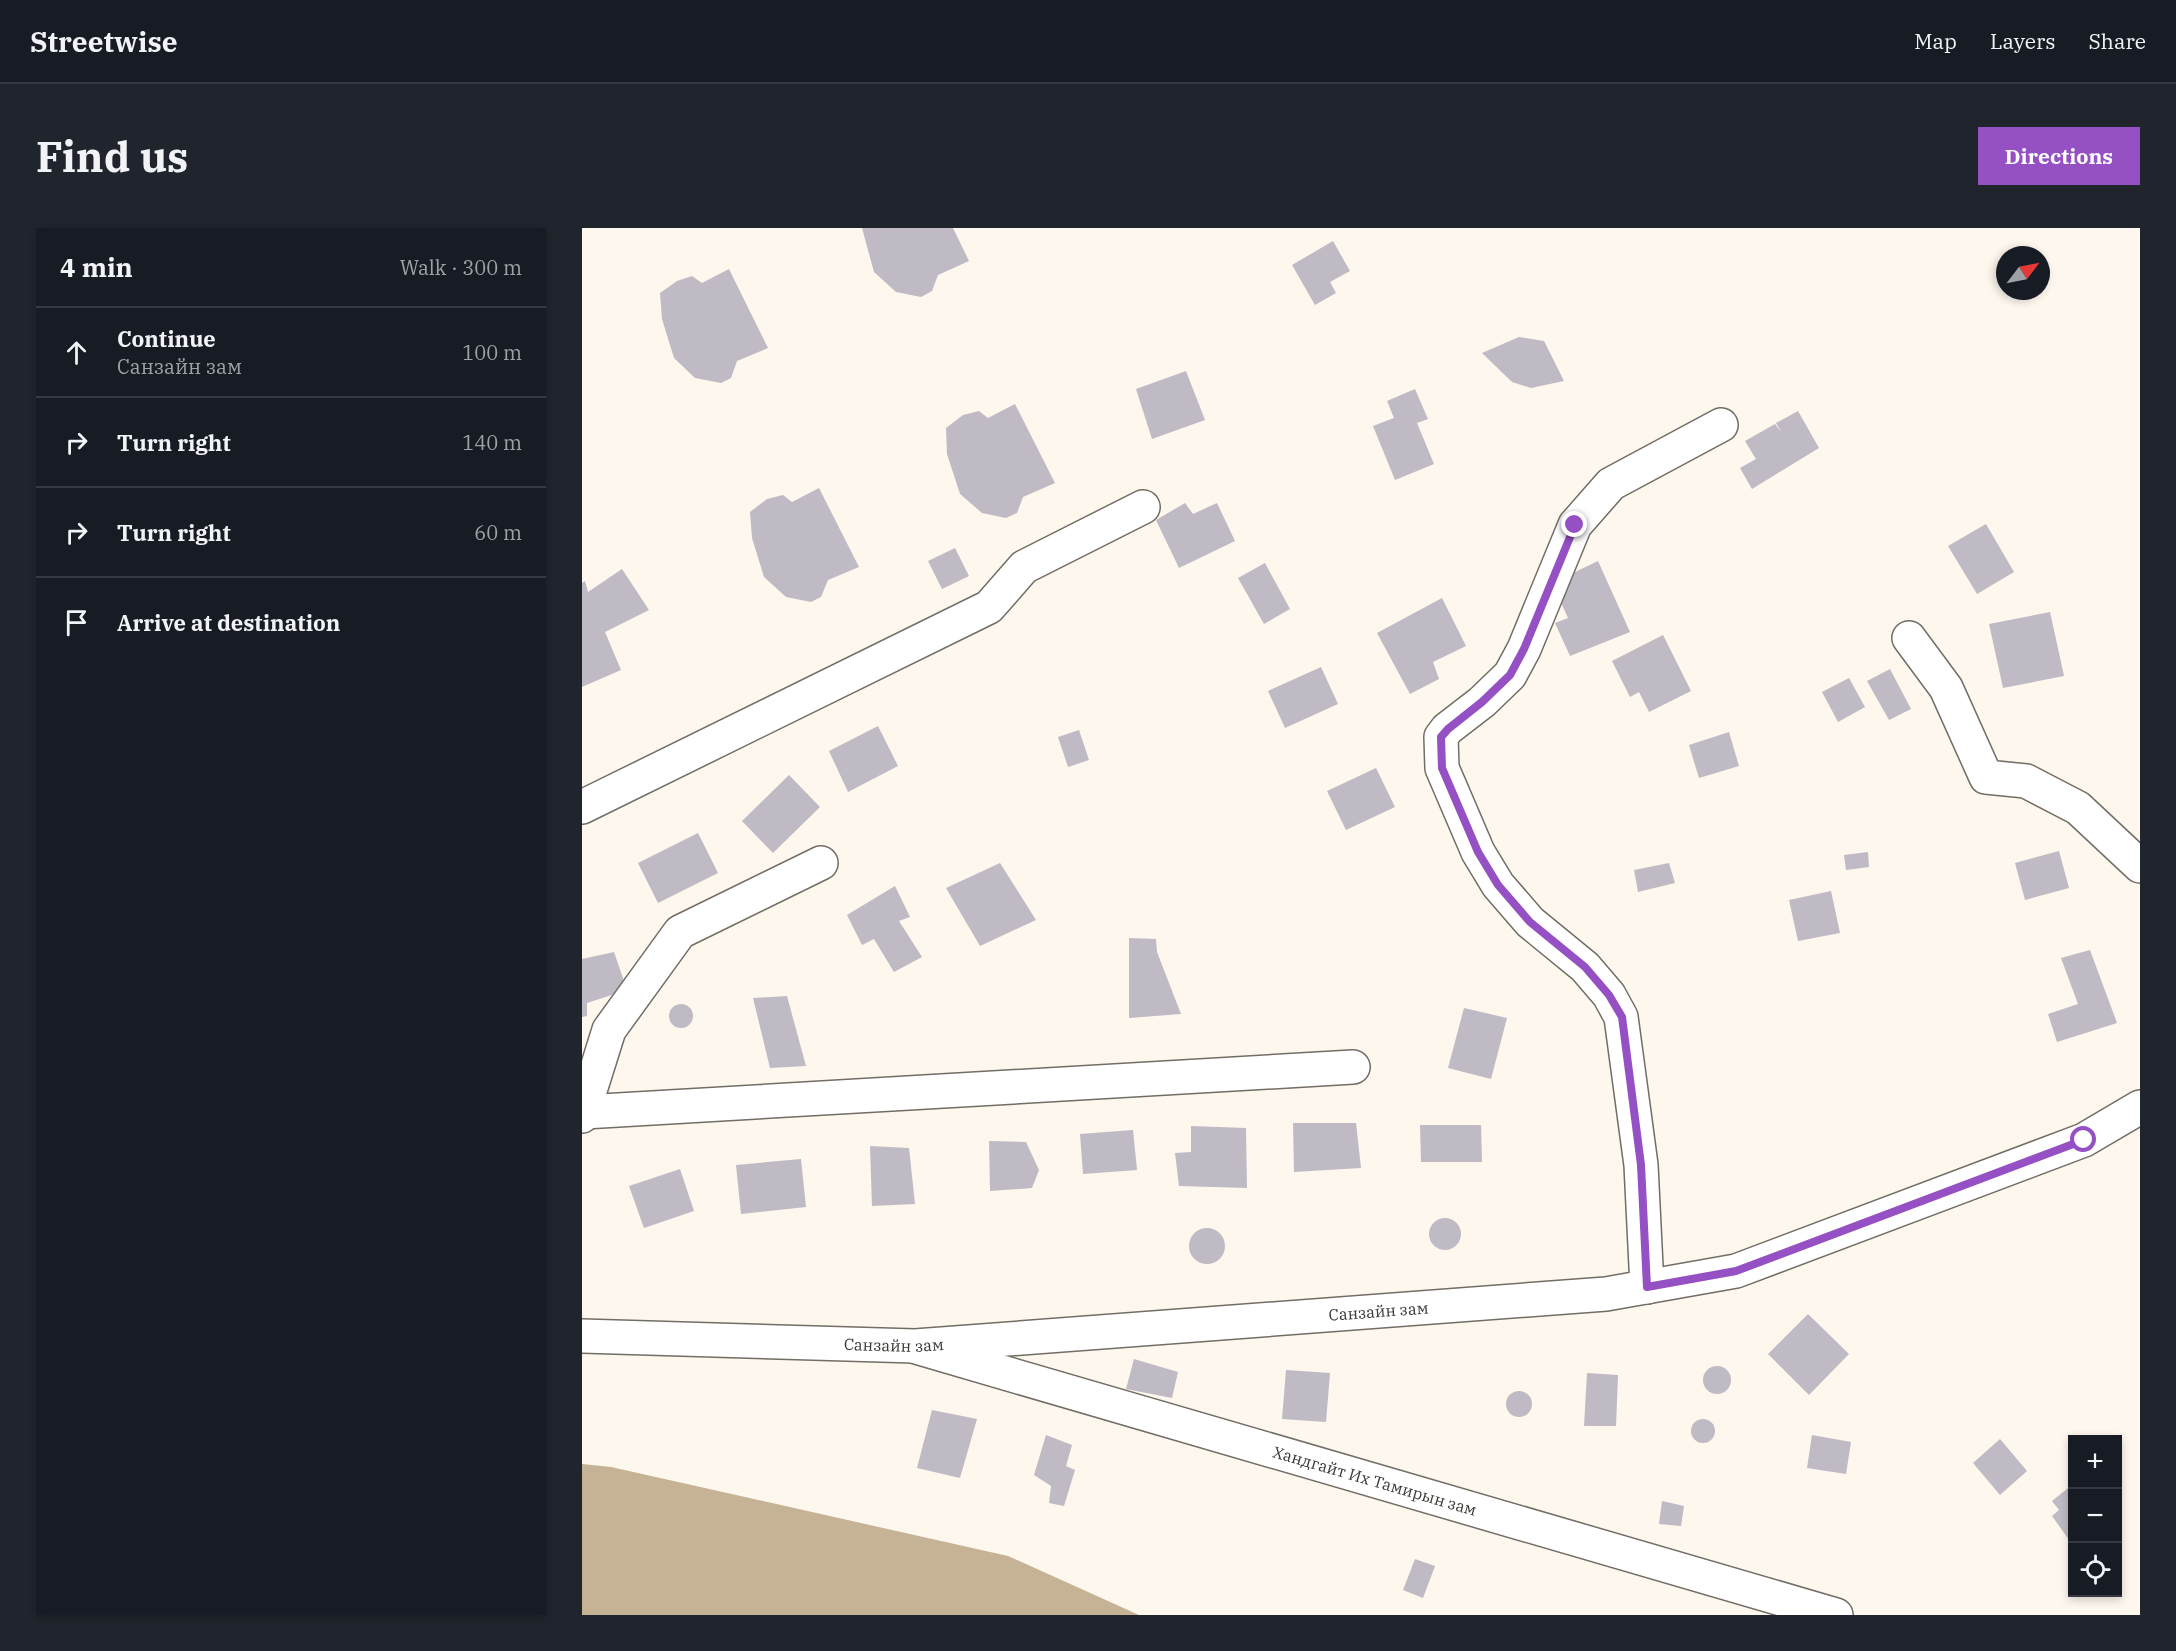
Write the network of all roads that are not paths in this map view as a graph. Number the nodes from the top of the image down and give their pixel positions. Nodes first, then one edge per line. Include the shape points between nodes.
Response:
1 (1721, 425) dead end
2 (1143, 507) dead end
3 (1909, 638) dead end
4 (582, 807) edge
5 (821, 863) dead end
6 (2140, 866) edge
7 (1353, 1067) dead end
8 (2140, 1107) edge
9 (583, 1114) edge
10 (1647, 1287) junction
11 (582, 1336) edge
12 (915, 1347) junction
13 (1836, 1615) edge

1 - 10 street via 1611,484 1575,525 1510,675 1441,737 1442,768 1478,852 1498,885 1530,922 1585,967 1622,1017 1641,1165
2 - 4 street via 1024,567 989,607
3 - 6 street via 1946,688 1986,777 2026,781 2078,808
5 - 9 street via 680,932 609,1030
7 - 9 street
8 - 10 street, Санзайн зам via 2084,1140 1736,1271
10 - 12 street, Санзайн зам via 1606,1294
11 - 12 street, Санзайн зам
12 - 13 street, Хандгайт Их Тамирын зам

